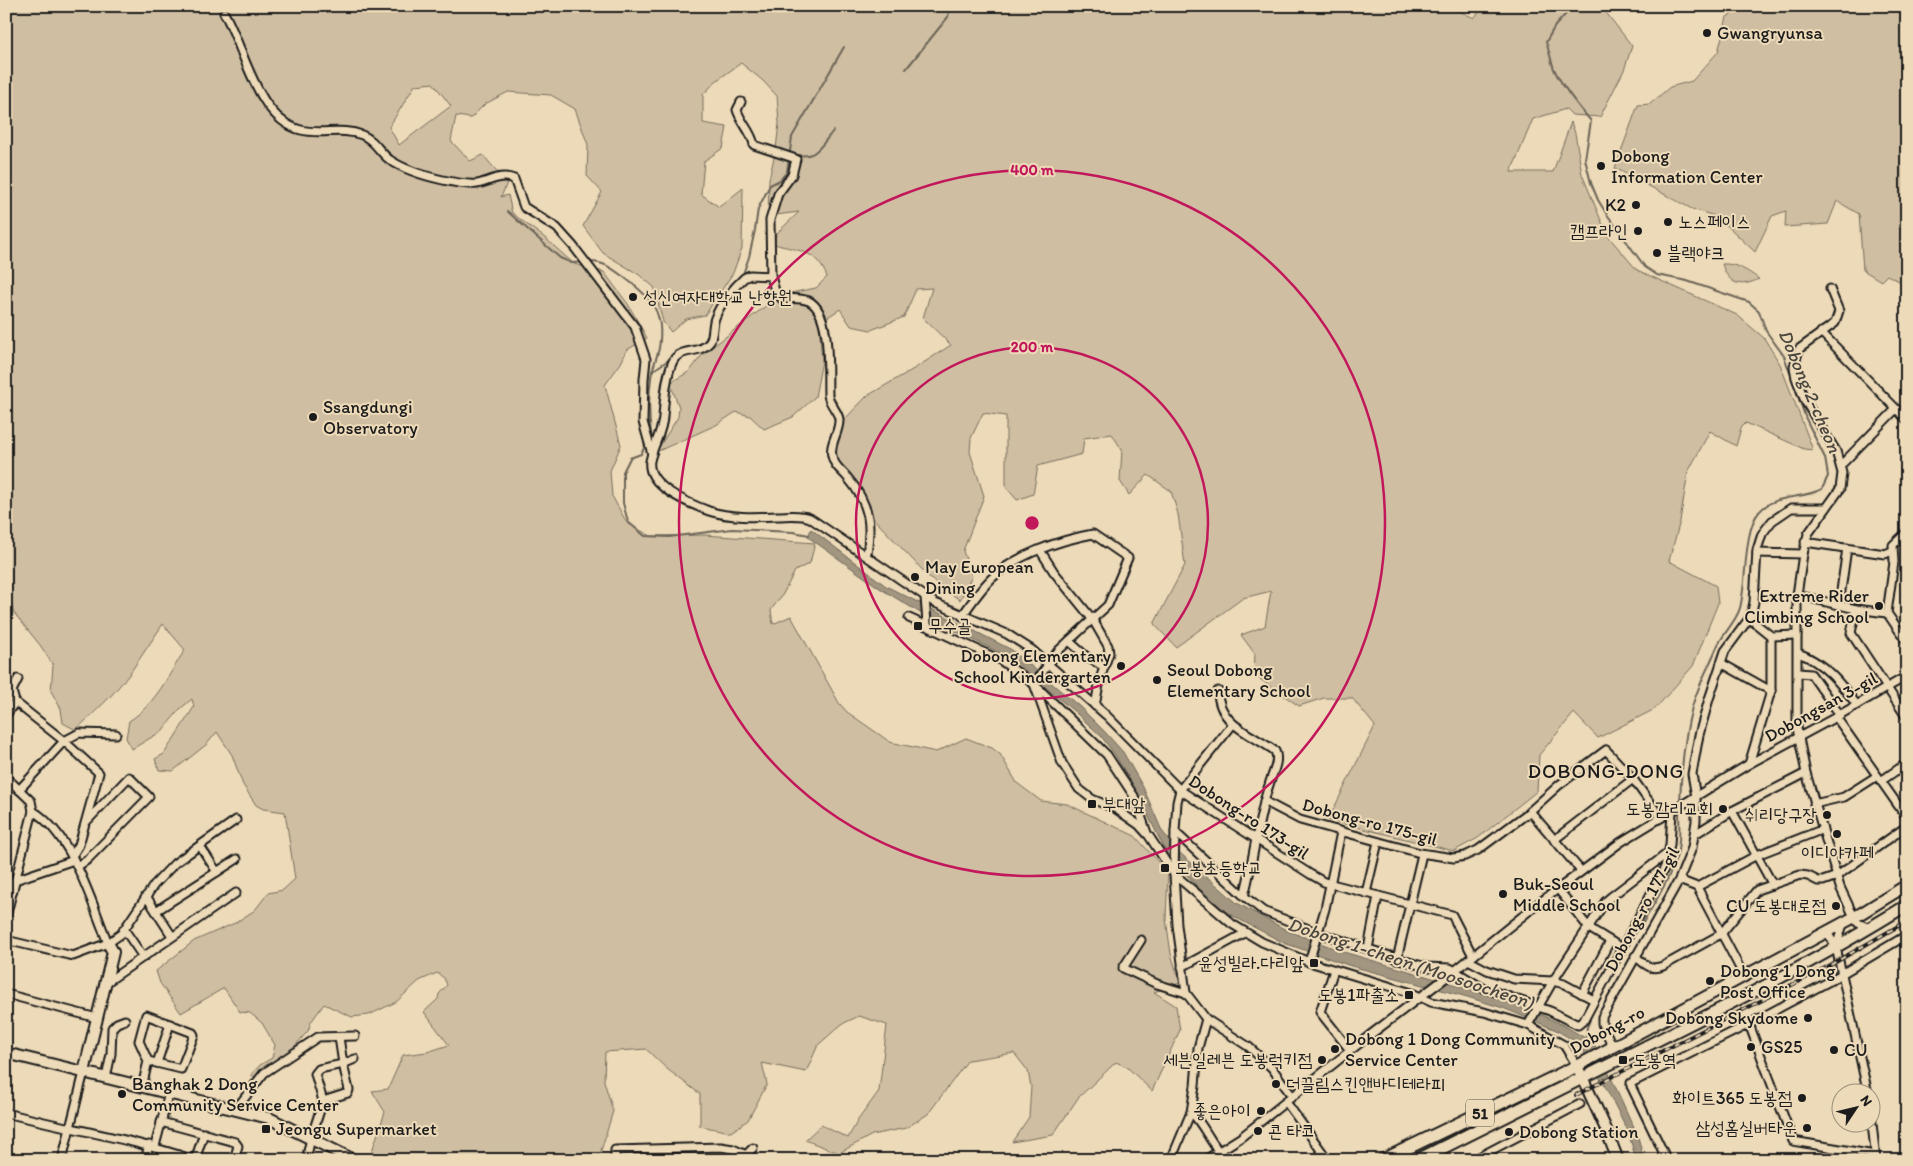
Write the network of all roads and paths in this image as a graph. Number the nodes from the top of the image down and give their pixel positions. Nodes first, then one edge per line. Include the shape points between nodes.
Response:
1 (224, 13) dead end
2 (741, 102) dead end
3 (771, 276) junction
4 (1830, 289) dead end
5 (1821, 332) junction
6 (1896, 408) junction
7 (1907, 420) edge
8 (651, 452) junction
9 (1841, 465) junction
10 (1826, 508) junction
11 (1907, 532) edge
12 (1805, 542) junction
13 (1847, 548) junction
14 (1040, 550) junction
15 (1892, 551) junction
16 (1757, 553) junction
17 (1803, 554) junction
18 (866, 555) junction
19 (1797, 595) junction
20 (925, 599) junction
21 (1839, 605) junction
22 (1856, 609) junction
23 (1887, 613) junction
24 (962, 616) junction
25 (909, 618) dead end
26 (1750, 619) junction
27 (1093, 620) junction
28 (926, 624) junction
29 (1797, 635) junction
30 (1771, 636) junction
31 (1069, 642) junction
32 (1907, 642) edge
33 (1798, 653) junction
34 (1721, 663) junction
35 (1047, 664) junction
36 (1104, 667) junction
37 (1798, 673) junction
38 (1907, 676) edge
39 (18, 679) dead end
40 (1034, 683) junction
41 (1886, 688) junction
42 (1218, 691) dead end
43 (1771, 691) junction
44 (15, 702) junction
45 (1856, 705) junction
46 (1095, 706) junction
47 (6, 714) edge
48 (1838, 716) junction
49 (1907, 718) edge
50 (1233, 724) junction
51 (116, 734) dead end
52 (1798, 738) junction
53 (64, 742) junction
54 (1907, 763) edge
55 (1749, 764) junction
56 (1806, 773) junction
57 (6, 777) edge
58 (1879, 778) junction
59 (1634, 779) junction
60 (19, 790) junction
61 (1180, 790) junction
62 (1694, 798) junction
63 (1264, 801) junction
64 (1814, 804) junction
65 (33, 811) junction
66 (1530, 811) junction
67 (1673, 811) junction
68 (1732, 811) junction
69 (1661, 818) junction
70 (1907, 818) edge
71 (236, 820) dead end
72 (85, 823) junction
73 (1907, 826) edge
74 (1821, 830) junction
75 (1341, 832) junction
76 (1695, 834) junction
77 (1175, 835) junction
78 (1148, 836) junction
79 (1255, 840) junction
80 (1554, 840) junction
81 (1378, 842) junction
82 (200, 846) junction
83 (1669, 852) junction
84 (1422, 854) junction
85 (1757, 855) junction
86 (237, 859) dead end
87 (74, 861) junction
88 (1580, 871) junction
89 (217, 872) junction
90 (1174, 873) junction
91 (1837, 876) junction
92 (6, 878) edge
93 (15, 880) junction
94 (1679, 880) junction
95 (1331, 884) junction
96 (1773, 885) junction
97 (1907, 885) edge
98 (1696, 887) junction
99 (10, 888) edge
100 (1558, 889) junction
101 (236, 893) dead end
102 (1366, 893) junction
103 (146, 896) junction
104 (1244, 896) junction
105 (1378, 896) junction
106 (1409, 904) junction
107 (1907, 905) edge
108 (156, 911) junction
109 (1851, 913) junction
110 (6, 917) edge
111 (1844, 923) junction
112 (1589, 928) junction
113 (1870, 928) junction
114 (124, 929) junction
115 (1245, 932) junction
116 (1827, 932) junction
117 (1318, 934) junction
118 (1721, 934) junction
119 (1907, 935) edge
120 (172, 936) junction
121 (6, 940) edge
122 (1141, 940) dead end
123 (1610, 941) junction
124 (108, 943) junction
125 (1836, 947) junction
126 (1622, 948) junction
127 (1368, 950) junction
128 (1635, 956) junction
129 (144, 957) junction
130 (1470, 958) junction
131 (1397, 959) junction
132 (1309, 960) junction
133 (1182, 967) junction
134 (1334, 970) junction
135 (1453, 972) junction
136 (1841, 975) junction
137 (1744, 976) junction
138 (1553, 981) junction
139 (107, 982) junction
140 (1186, 993) junction
141 (6, 994) edge
142 (1582, 994) junction
143 (1423, 996) junction
144 (1594, 1000) junction
145 (1538, 1007) junction
146 (97, 1018) junction
147 (1206, 1019) junction
148 (125, 1020) dead end
149 (170, 1024) junction
150 (1529, 1024) junction
151 (1749, 1024) junction
152 (355, 1036) dead end
153 (339, 1037) junction
154 (1612, 1048) junction
155 (1350, 1050) junction
156 (6, 1053) edge
157 (355, 1058) dead end
158 (148, 1061) junction
159 (157, 1063) junction
160 (343, 1064) junction
161 (1580, 1064) junction
162 (84, 1072) junction
163 (1586, 1076) junction
164 (106, 1078) junction
165 (1866, 1084) edge
166 (142, 1087) junction
167 (170, 1093) junction
168 (1292, 1096) junction
169 (323, 1101) junction
170 (1286, 1102) junction
171 (1580, 1104) dead end
172 (236, 1109) junction
173 (1192, 1112) junction
174 (6, 1113) edge
175 (161, 1122) junction
176 (70, 1129) junction
177 (204, 1133) junction
178 (1873, 1134) edge
179 (311, 1138) junction
180 (152, 1146) junction
181 (754, 1148) dead end
182 (1218, 1152) junction
183 (744, 1158) edge
184 (1875, 1158) edge
185 (62, 1160) edge
186 (145, 1160) edge
187 (195, 1160) edge
188 (234, 1160) edge
189 (306, 1160) edge
190 (354, 1160) edge
191 (615, 1160) edge
192 (1171, 1160) edge
193 (1204, 1160) edge
194 (1228, 1160) edge
195 (1328, 1160) edge
196 (1383, 1160) edge
197 (1418, 1160) edge
198 (1473, 1160) edge
199 (1618, 1160) edge
200 (1667, 1160) edge

1 - 8 street, Dobong-ro 173-gil via 263,100 287,124 301,130 348,131 362,135 377,144 389,159 441,179 476,184 511,178 516,183 524,207 557,228 629,317 645,351 643,413
2 - 3 street via 737,110 752,135 754,145 796,159 792,175 778,194 770,220
3 - 8 street via 750,275 744,278 716,314 709,343 674,359 661,430
3 - 18 street via 782,298 808,301 822,317 828,398 839,418 831,454 834,463 861,497 866,511 869,528
4 - 5 street via 1839,311 1835,323
5 - 6 street
5 - 9 street via 1799,349 1794,374 1805,401
6 - 7 street
6 - 9 street
8 - 18 street, Dobong-ro 173-gil via 650,468 656,480 694,505 722,514 808,517
9 - 10 street via 1840,489
10 - 12 street
10 - 16 street via 1794,508 1783,513 1763,531
11 - 15 street via 1893,544
12 - 13 street
12 - 17 street
13 - 15 street via 1885,554
13 - 21 street
14 - 24 street via 996,574
14 - 27 street
14 - 27 street via 1070,538 1093,534 1128,558 1111,600
15 - 23 street via 1894,562
16 - 17 street
16 - 26 street
17 - 19 street
18 - 20 street, Dobong-ro 173-gil
19 - 21 street
19 - 29 street
20 - 24 street, Dobong-ro 173-gil
20 - 28 street
21 - 22 street
22 - 23 street
22 - 41 street via 1851,633
23 - 32 street
24 - 35 street, Dobong-ro 173-gil via 1007,634
25 - 28 street
26 - 30 street
26 - 34 street, Dobong-ro 177-gil via 1731,641
27 - 31 street
27 - 36 street via 1110,649
28 - 40 street via 1000,660
29 - 30 street
29 - 33 street
30 - 43 street, Dobongsan 3-gil
31 - 35 street
31 - 36 street
33 - 37 street
33 - 45 street via 1838,681
34 - 43 street
34 - 62 street, Dobong-ro 177-gil via 1695,757 1692,774
35 - 40 street
35 - 46 street, Dobong-ro 173-gil
36 - 46 street
37 - 48 street via 1810,674
37 - 52 street
38 - 41 street, Dobongsan 3-gil
39 - 44 street via 12,691
40 - 78 street via 1107,755 1134,796
40 - 78 street via 1062,763 1080,789 1127,816
41 - 45 street, Dobongsan 3-gil
41 - 49 street
42 - 50 street via 1220,709
43 - 55 street, Dobongsan 3-gil
44 - 47 street
44 - 53 street
45 - 48 street, Dobongsan 3-gil
46 - 61 street, Dobong-ro 173-gil
48 - 52 street, Dobongsan 3-gil
48 - 58 street
50 - 61 street
50 - 63 street via 1275,751 1277,758
51 - 53 street via 79,733
52 - 55 street, Dobongsan 3-gil
52 - 56 street
53 - 60 street
53 - 72 street via 99,773
54 - 58 street
55 - 62 street, Dobongsan 3-gil
56 - 64 street
56 - 68 street
57 - 60 street
58 - 64 street via 1844,797
58 - 70 street
59 - 66 street, Dobong-ro 175-gil via 1606,750
59 - 69 street, Dobong-ro 175-gil
59 - 80 street
60 - 65 street via 31,801
61 - 77 street
61 - 79 street, Dobong-ro 173-gil
62 - 67 street, Dobongsan 3-gil
62 - 76 street, Dobong-ro 177-gil
63 - 75 street, Dobong-ro 175-gil via 1300,820
63 - 79 street
64 - 74 street
65 - 87 street via 49,823
65 - 93 street
66 - 80 street
66 - 84 street, Dobong-ro 175-gil via 1465,856 1454,858
67 - 69 street, Dobongsan 3-gil
67 - 83 street, Dobong-ro 177-gil
68 - 76 street
68 - 85 street
69 - 88 street, Dobongsan 3-gil
71 - 82 street
72 - 87 street
72 - 87 street via 129,777 149,797 87,860
73 - 91 street
74 - 85 street
74 - 91 street
75 - 81 street, Dobong-ro 175-gil
75 - 95 street, Dobong-ro 173-gil
76 - 94 street, Dobong-ro 177-gil
77 - 90 street
77 - 104 street
78 - 90 street
79 - 95 street, Dobong-ro 173-gil
79 - 104 street
80 - 88 street
81 - 84 street, Dobong-ro 175-gil
81 - 102 street
82 - 89 street
82 - 103 street via 175,863
83 - 112 street via 1612,896
83 - 126 street, Dobong-ro 177-gil via 1662,872
84 - 106 street
85 - 96 street
85 - 98 street
86 - 89 street
87 - 93 street
87 - 124 street
88 - 100 street, Dobongsan 3-gil
89 - 108 street
90 - 115 street via 1217,913
90 - 133 street
91 - 96 street via 1818,881 1800,875
91 - 109 street
92 - 99 street
93 - 99 street
94 - 98 street
94 - 128 street, Dobong-ro 177-gil
95 - 102 street, Dobong-ro 173-gil
95 - 117 street
96 - 118 street via 1753,893
97 - 109 main road, Dobong-ro / 51
98 - 118 street
99 - 110 street
100 - 112 street
100 - 130 street, Dobongsan 3-gil
101 - 120 street
102 - 105 street, Dobong-ro 173-gil
103 - 108 street
103 - 114 street
104 - 117 street via 1270,914
105 - 106 street, Dobong-ro 173-gil
105 - 127 street
106 - 130 street, Dobong-ro 173-gil via 1452,915
106 - 131 street
107 - 113 main road, Dobong-ro / 51
108 - 120 street
109 - 111 main road, Dobong-ro / 51
109 - 113 street via 1858,923
111 - 116 main road, Dobong-ro / 51
111 - 125 street
112 - 123 street
112 - 138 street
113 - 125 main road, Dobong-ro / 51
114 - 124 street
114 - 129 street
115 - 132 street via 1275,948
115 - 133 street
116 - 125 street
116 - 137 main road, Dobong-ro / 51
117 - 127 street
117 - 132 street
118 - 128 street via 1656,969
118 - 137 street
119 - 136 street
120 - 129 street
121 - 124 street via 73,956
122 - 140 street via 1123,968
123 - 126 street
123 - 142 street
124 - 139 main road via 113,952
125 - 136 street
125 - 163 main road, Dobong-ro / 51
126 - 144 street, Dobong-ro 177-gil
127 - 131 street
128 - 154 street, Dobong-ro 177-gil via 1601,1019
129 - 139 street
130 - 135 street, Dobongsan 3-gil
130 - 138 street via 1487,970 1514,979
131 - 135 street via 1420,966 1450,968
132 - 134 street
133 - 140 street
134 - 143 street
134 - 155 street via 1320,1012
135 - 143 street, Dobongsan 3-gil
135 - 145 street via 1481,987
136 - 151 street
136 - 165 street
137 - 154 main road, Dobong-ro / 51
138 - 142 street
138 - 145 street
139 - 146 main road
140 - 147 street
141 - 146 street
142 - 144 street
143 - 150 street via 1431,1002
143 - 155 street, Dobongsan 3-gil
144 - 145 street, Dobong-ro 177-gil via 1578,1025
145 - 150 street
146 - 162 main road
147 - 168 street via 1258,1055
147 - 173 street via 1198,1048
148 - 164 street via 112,1028
149 - 158 street via 146,1015 139,1041
149 - 159 street
149 - 159 street via 194,1035 181,1069
150 - 161 street via 1564,1044
151 - 184 street via 1793,1141
151 - 200 street via 1631,1084
152 - 153 street
153 - 160 street
153 - 172 street via 318,1037 280,1061 256,1082
154 - 161 main road, Dobong-ro / 51
155 - 168 street, Dobongsan 3-gil
156 - 162 main road
157 - 160 street
158 - 159 street
158 - 166 street
160 - 169 street via 350,1090
160 - 169 street via 316,1072
161 - 163 main road
161 - 196 main road, Dobong-ro / 51
162 - 164 main road
162 - 176 street
163 - 197 main road, Dobong-ro / 51
163 - 199 main road
164 - 166 main road
166 - 167 main road
167 - 172 main road
167 - 175 street
168 - 170 street, Dobongsan 3-gil
169 - 179 street
170 - 182 street, Dobongsan 3-gil
170 - 195 street
171 - 198 street
172 - 179 main road via 269,1118
173 - 182 street
173 - 192 street
174 - 176 street
175 - 177 street
175 - 180 street
176 - 180 street
176 - 185 street
177 - 187 street
177 - 188 street via 237,1144
178 - 184 street
179 - 189 street
179 - 190 main road
180 - 186 street
180 - 187 street
181 - 183 street
182 - 193 street, Dobongsan 3-gil
182 - 194 street
183 - 191 street via 721,1147 615,1150

